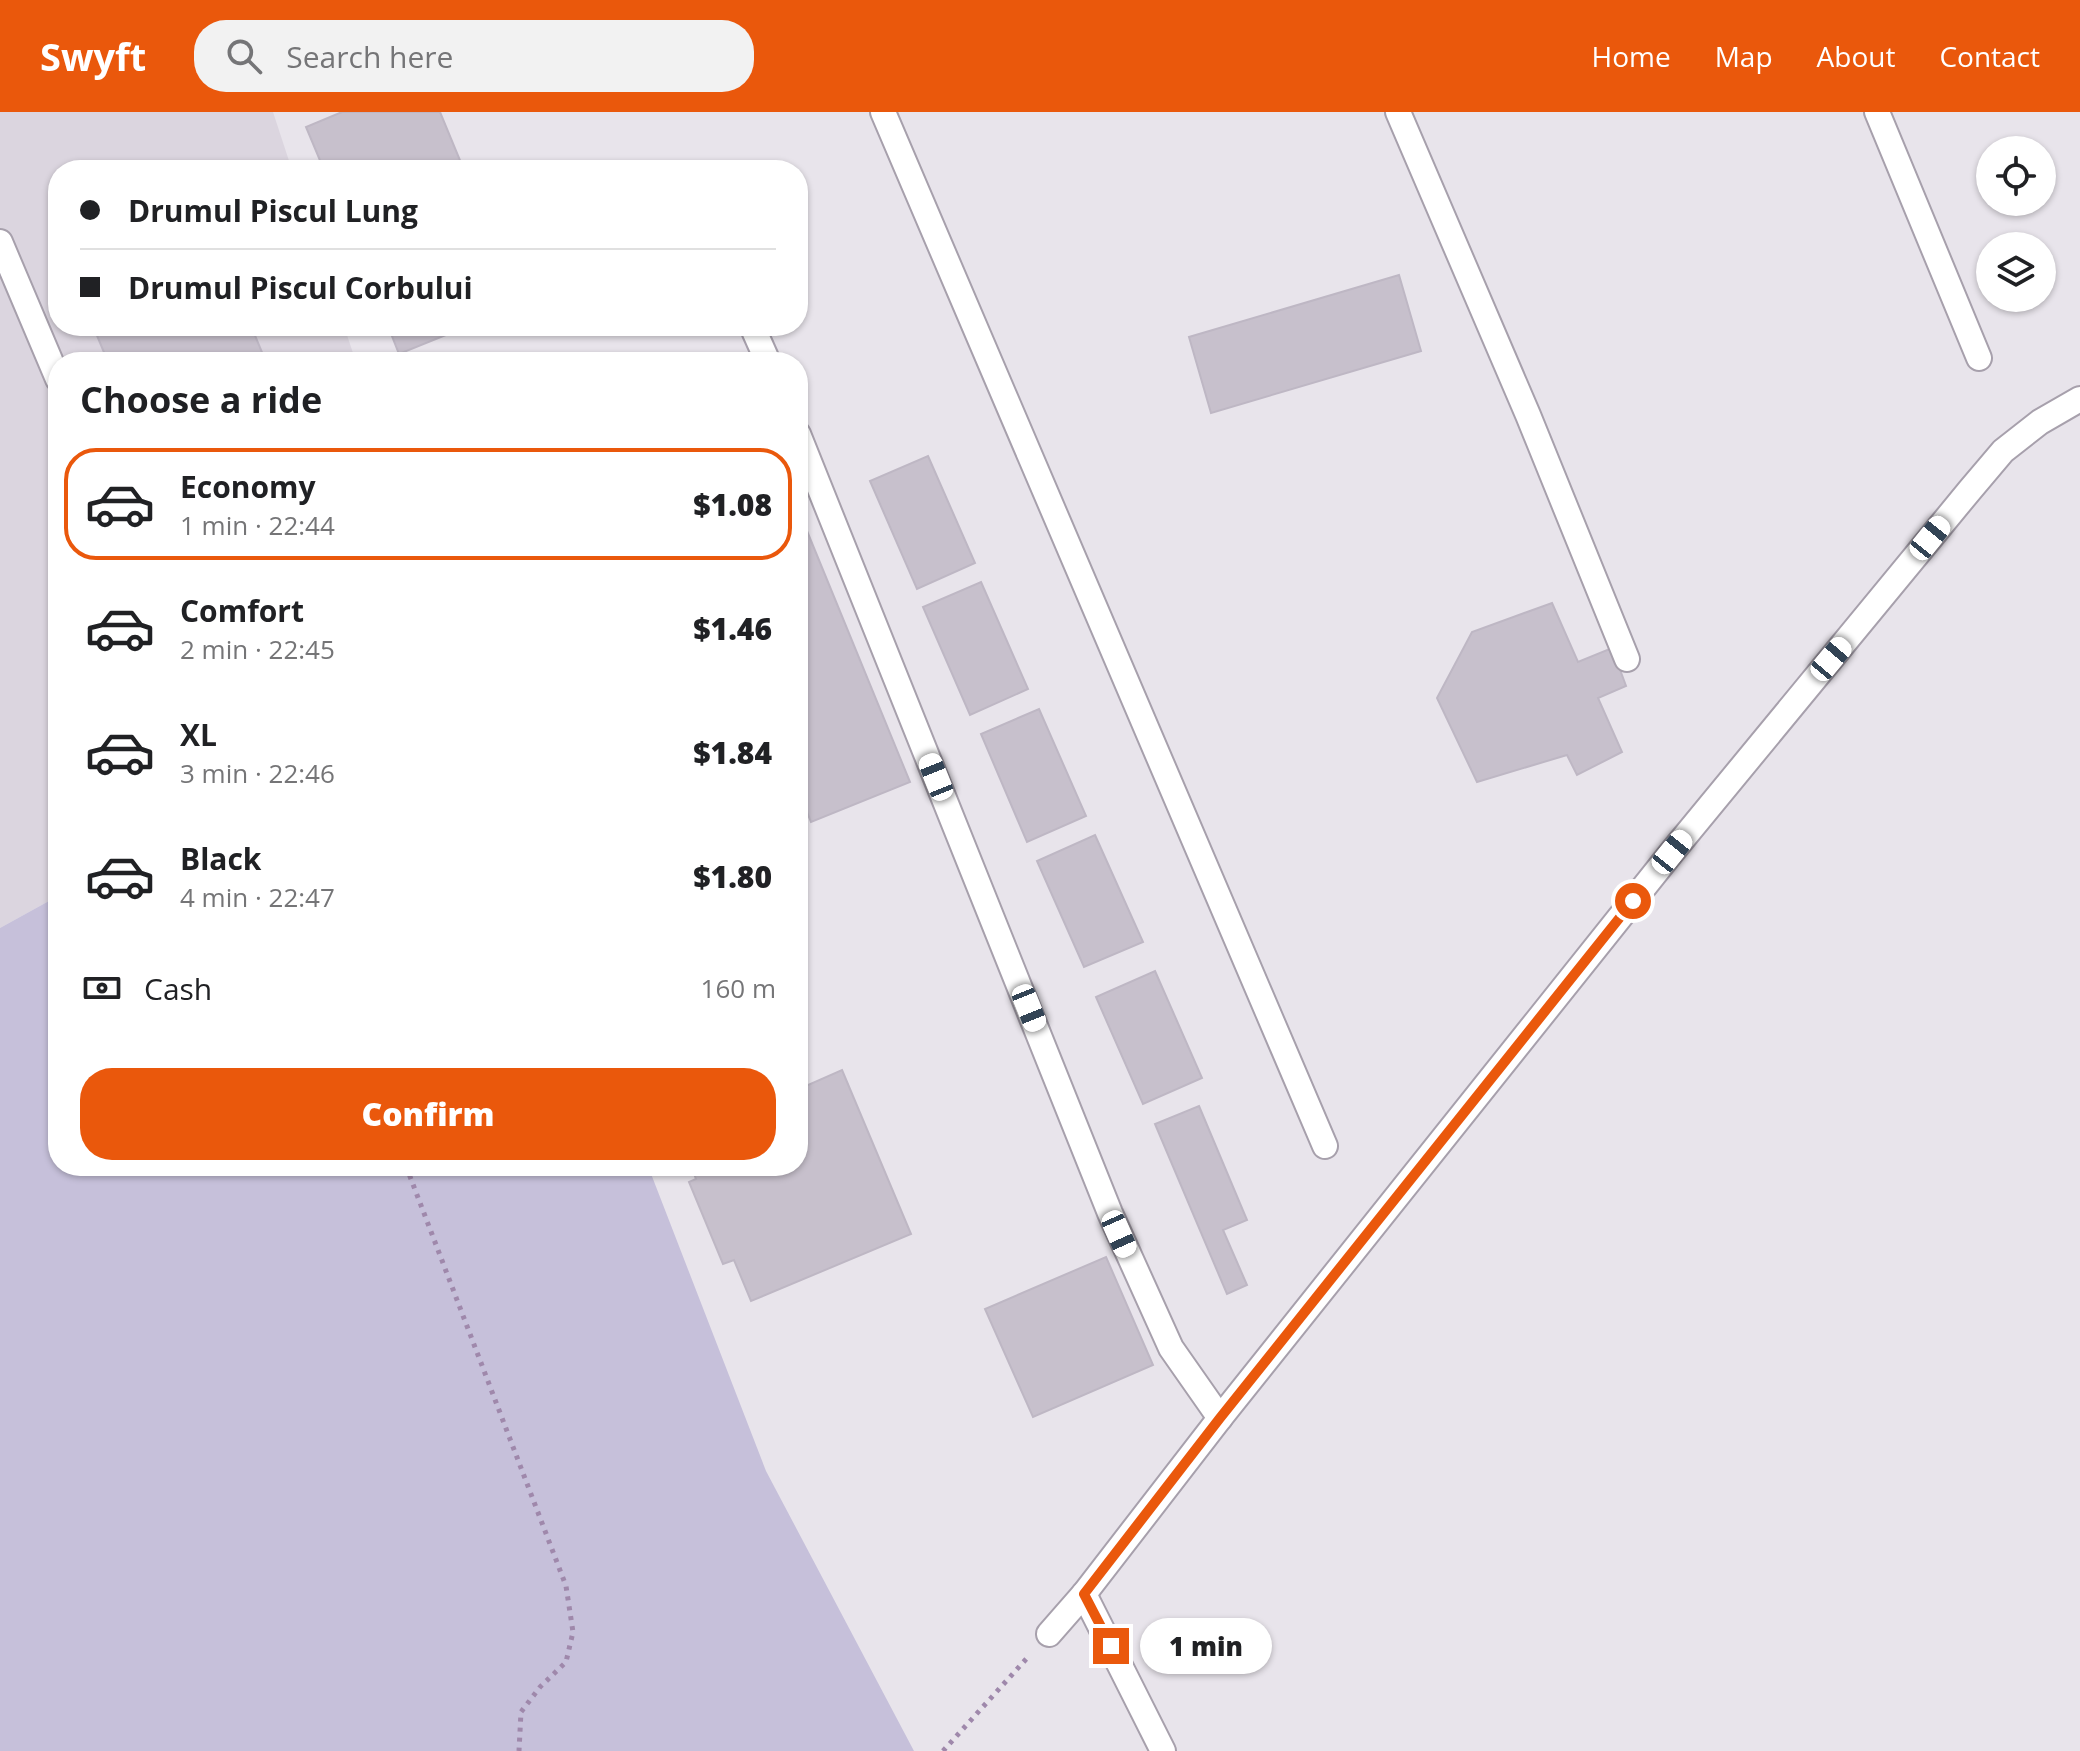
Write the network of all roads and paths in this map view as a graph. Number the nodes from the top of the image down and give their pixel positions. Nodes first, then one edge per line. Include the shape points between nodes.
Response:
1 (883, 112) edge
2 (1398, 112) edge
3 (1877, 112) edge
4 (0, 242) edge
5 (48, 355) edge
6 (1979, 358) dead end
7 (2080, 399) edge
8 (808, 459) edge
9 (1627, 659) dead end
10 (1325, 1146) dead end
11 (410, 1176) edge
12 (1220, 1418) junction
13 (1084, 1594) junction
14 (1049, 1634) joint
15 (519, 1751) edge
16 (943, 1751) edge
17 (1163, 1751) edge

1 - 10 street
2 - 9 street
3 - 6 street
4 - 5 street
7 - 12 street via 2003,451 1672,852
8 - 12 street via 1110,1213 1171,1348
11 - 15 path via 566,1586 573,1632 566,1662 521,1712
12 - 13 street
13 - 14 street
13 - 17 street
14 - 16 path

